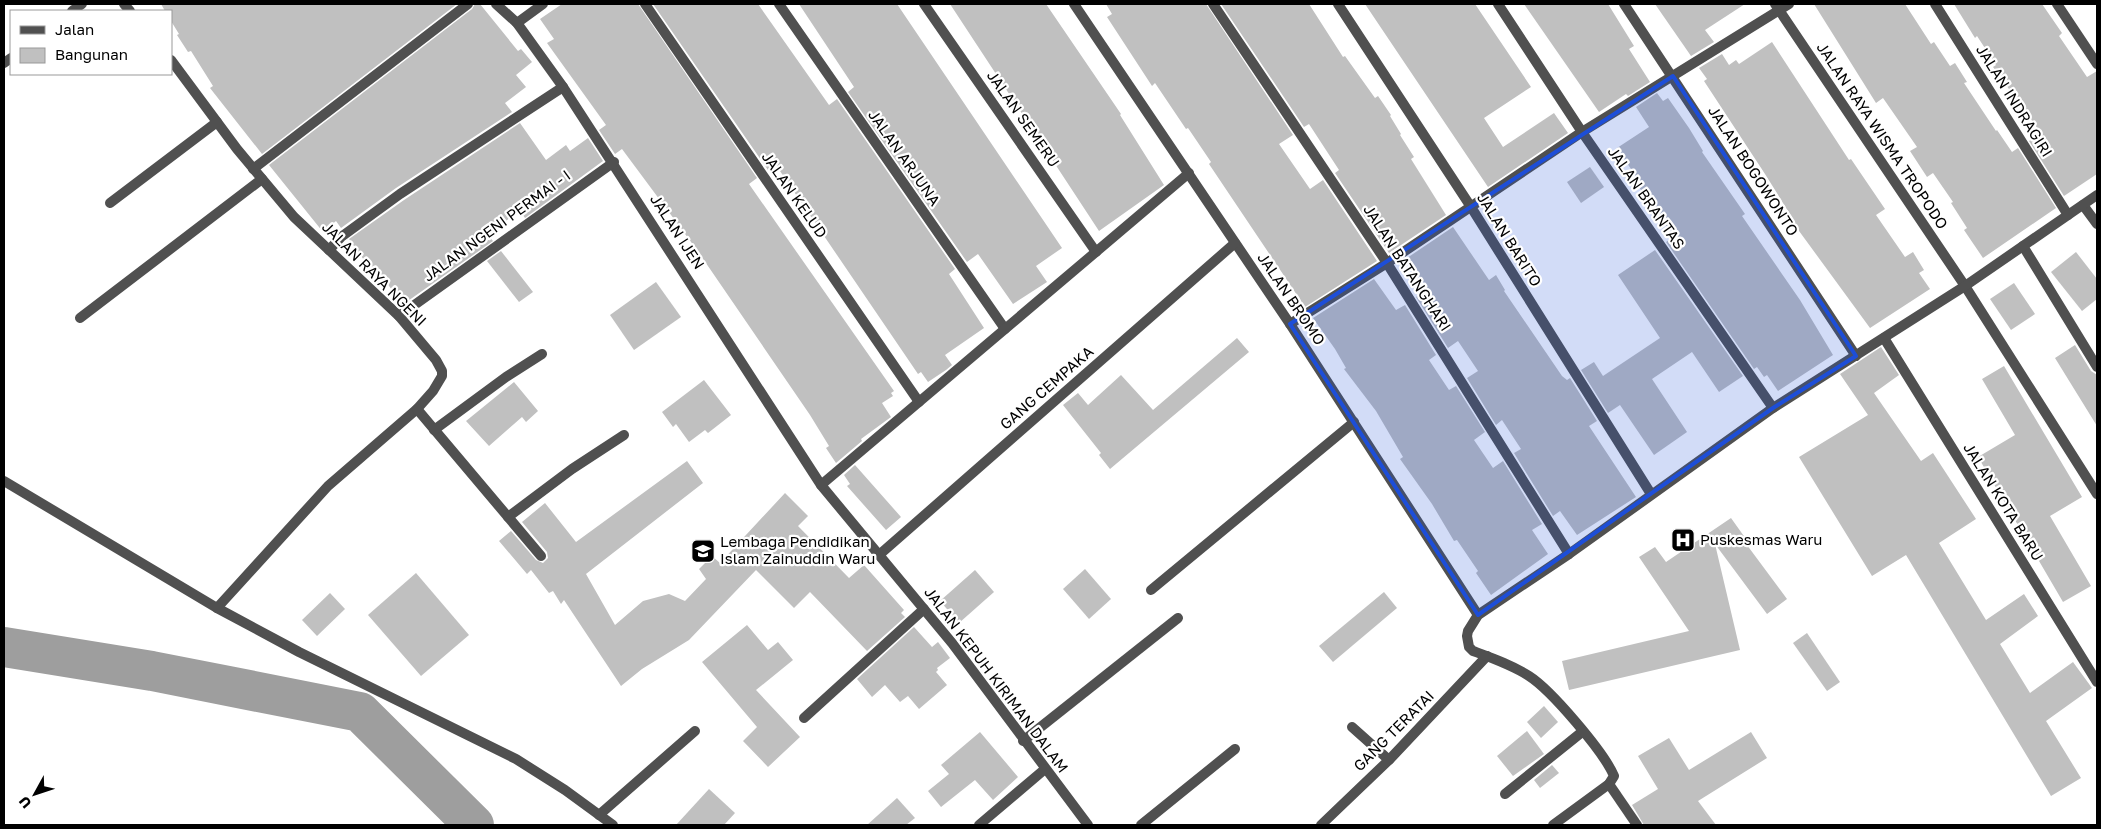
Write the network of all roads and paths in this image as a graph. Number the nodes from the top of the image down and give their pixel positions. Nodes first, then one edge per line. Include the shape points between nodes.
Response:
1 (468, 4) edge
2 (496, 4) edge
3 (543, 4) edge
4 (645, 4) edge
5 (779, 4) edge
6 (924, 4) edge
7 (1074, 4) edge
8 (1213, 4) edge
9 (1338, 4) edge
10 (1498, 4) edge
11 (1624, 4) edge
12 (1789, 4) edge
13 (1935, 4) edge
14 (2057, 4) edge
15 (1777, 7) edge
16 (517, 23) junction
17 (172, 61) edge
18 (2097, 64) edge
19 (1673, 76) junction
20 (563, 87) junction
21 (217, 122) junction
22 (1582, 132) junction
23 (614, 162) junction
24 (253, 169) junction
25 (1189, 173) junction
26 (262, 179) junction
27 (2097, 195) edge
28 (110, 203) dead end
29 (2083, 204) junction
30 (1471, 207) junction
31 (2068, 214) junction
32 (2097, 224) edge
33 (1235, 243) junction
34 (2023, 246) junction
35 (329, 250) junction
36 (1096, 252) junction
37 (1387, 263) junction
38 (1965, 286) junction
39 (399, 316) junction
40 (80, 318) dead end
41 (1290, 324) junction
42 (1005, 329) junction
43 (1884, 338) junction
44 (542, 354) dead end
45 (1856, 356) junction
46 (2097, 367) edge
47 (919, 402) junction
48 (1773, 408) junction
49 (417, 409) junction
50 (1354, 422) junction
51 (434, 430) junction
52 (624, 435) dead end
53 (4, 481) edge
54 (821, 485) junction
55 (1651, 494) junction
56 (2097, 494) edge
57 (508, 517) junction
58 (1569, 554) junction
59 (879, 555) junction
60 (542, 556) dead end
61 (1151, 590) dead end
62 (217, 608) junction
63 (924, 609) junction
64 (1478, 614) junction
65 (1178, 618) dead end
66 (1487, 656) junction
67 (2097, 682) edge
68 (804, 718) dead end
69 (1352, 727) dead end
70 (695, 730) dead end
71 (1582, 732) junction
72 (1023, 741) junction
73 (1235, 749) dead end
74 (1389, 760) junction
75 (1045, 769) junction
76 (1609, 784) junction
77 (1506, 794) dead end
78 (599, 815) junction
79 (613, 825) edge
80 (978, 825) edge
81 (1088, 825) edge
82 (1141, 825) edge
83 (1321, 825) edge
84 (1553, 825) edge
85 (1637, 825) edge

1 - 24 street
2 - 16 street, JALAN IJEN
3 - 16 street
4 - 47 street, JALAN KELUD
5 - 42 street, JALAN ARJUNA
6 - 36 street, JALAN SEMERU
7 - 25 street, JALAN BROMO
8 - 37 street, JALAN BATANGHARI
9 - 30 street, JALAN BARITO
10 - 22 street, JALAN BRANTAS
11 - 19 street, JALAN BOGOWONTO
12 - 15 street
13 - 31 street, JALAN INDRAGIRI
14 - 18 street
15 - 19 street
15 - 38 street, JALAN RAYA WISMA TROPODO
16 - 20 street, JALAN IJEN
17 - 21 street, JALAN RAYA NGENI
19 - 22 street
19 - 45 street, JALAN BOGOWONTO
20 - 23 street, JALAN IJEN
20 - 35 street via 400,194 341,237
21 - 24 street, JALAN RAYA NGENI
21 - 28 street
22 - 30 street
22 - 48 street, JALAN BRANTAS
23 - 39 street, JALAN NGENI PERMAI - I
23 - 54 street, JALAN IJEN
24 - 26 street, JALAN RAYA NGENI
25 - 33 street, JALAN BROMO
25 - 36 street
26 - 35 street, JALAN RAYA NGENI via 294,217
26 - 40 street
27 - 29 street
29 - 31 street
29 - 32 street
30 - 37 street
30 - 55 street, JALAN BARITO
31 - 34 street
33 - 41 street, JALAN BROMO
33 - 59 street, GANG CEMPAKA
34 - 38 street
34 - 46 street
35 - 39 street, JALAN RAYA NGENI
36 - 42 street
37 - 41 street
37 - 58 street, JALAN BATANGHARI
38 - 43 street
38 - 56 street, JALAN RAYA WISMA TROPODO
39 - 49 street, JALAN RAYA NGENI via 442,371 433,391
41 - 50 street, JALAN BROMO
42 - 47 street
43 - 45 street
43 - 67 street, JALAN KOTA BARU
44 - 51 street
45 - 48 street
47 - 54 street
48 - 55 street
49 - 51 street
49 - 62 street, JALAN RAYA NGENI via 328,486
50 - 61 street
50 - 64 street, JALAN BROMO
51 - 57 street
52 - 57 street
53 - 62 street
54 - 59 street, JALAN KEPUH KIRIMAN DALAM
55 - 58 street
57 - 60 street
58 - 64 street
59 - 63 street, JALAN KEPUH KIRIMAN DALAM
62 - 78 street via 516,759
63 - 68 street
63 - 72 street, JALAN KEPUH KIRIMAN DALAM
64 - 66 street via 1466,641 1473,650
65 - 72 street
66 - 71 street via 1531,677
66 - 74 street, GANG TERATAI
69 - 74 street
70 - 78 street
71 - 76 street via 1611,768 1614,776
71 - 77 street
72 - 75 street, JALAN KEPUH KIRIMAN DALAM
73 - 82 street
74 - 83 street, GANG TERATAI
75 - 80 street
75 - 81 street, JALAN KEPUH KIRIMAN DALAM
76 - 84 street
76 - 85 street
78 - 79 street

